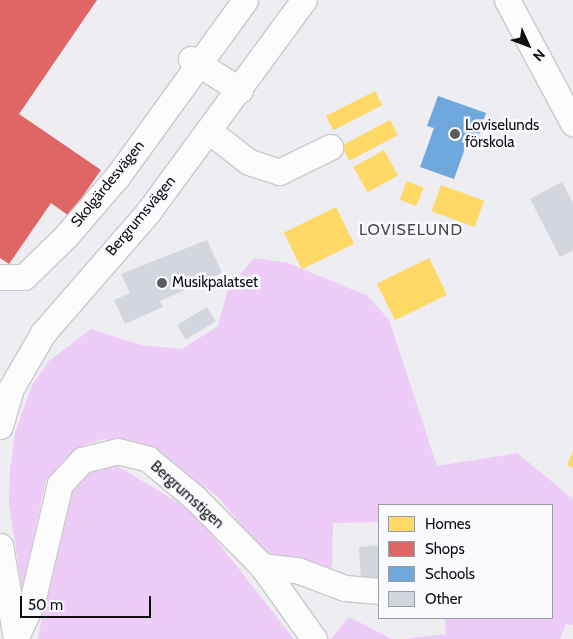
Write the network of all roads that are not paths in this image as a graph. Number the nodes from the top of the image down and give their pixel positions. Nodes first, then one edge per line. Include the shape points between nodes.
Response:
1 (245, 0) edge
2 (506, 0) edge
3 (300, 4) edge
4 (195, 62) junction
5 (564, 82) edge
6 (240, 90) junction
7 (573, 124) edge
8 (209, 131) junction
9 (330, 147) dead end
10 (0, 277) edge
11 (0, 426) edge
12 (0, 546) edge
13 (262, 566) junction
14 (378, 591) edge
15 (16, 638) edge
16 (314, 639) edge

1 - 4 street, Skolgärdesvägen
2 - 5 street
3 - 6 street, Bergrumsvägen
4 - 6 street
4 - 10 street, Skolgärdesvägen via 117,177 40,264 24,276
5 - 7 street
6 - 8 street, Bergrumsvägen
8 - 9 street via 249,162 278,172
8 - 11 street, Bergrumsvägen via 148,212 43,333 10,390
12 - 15 street
13 - 14 street via 297,570 345,588
13 - 15 street, Bergrumstigen via 195,498 148,459 117,451 98,453 82,460 60,484 32,602
13 - 16 street, Bergrumstigen

